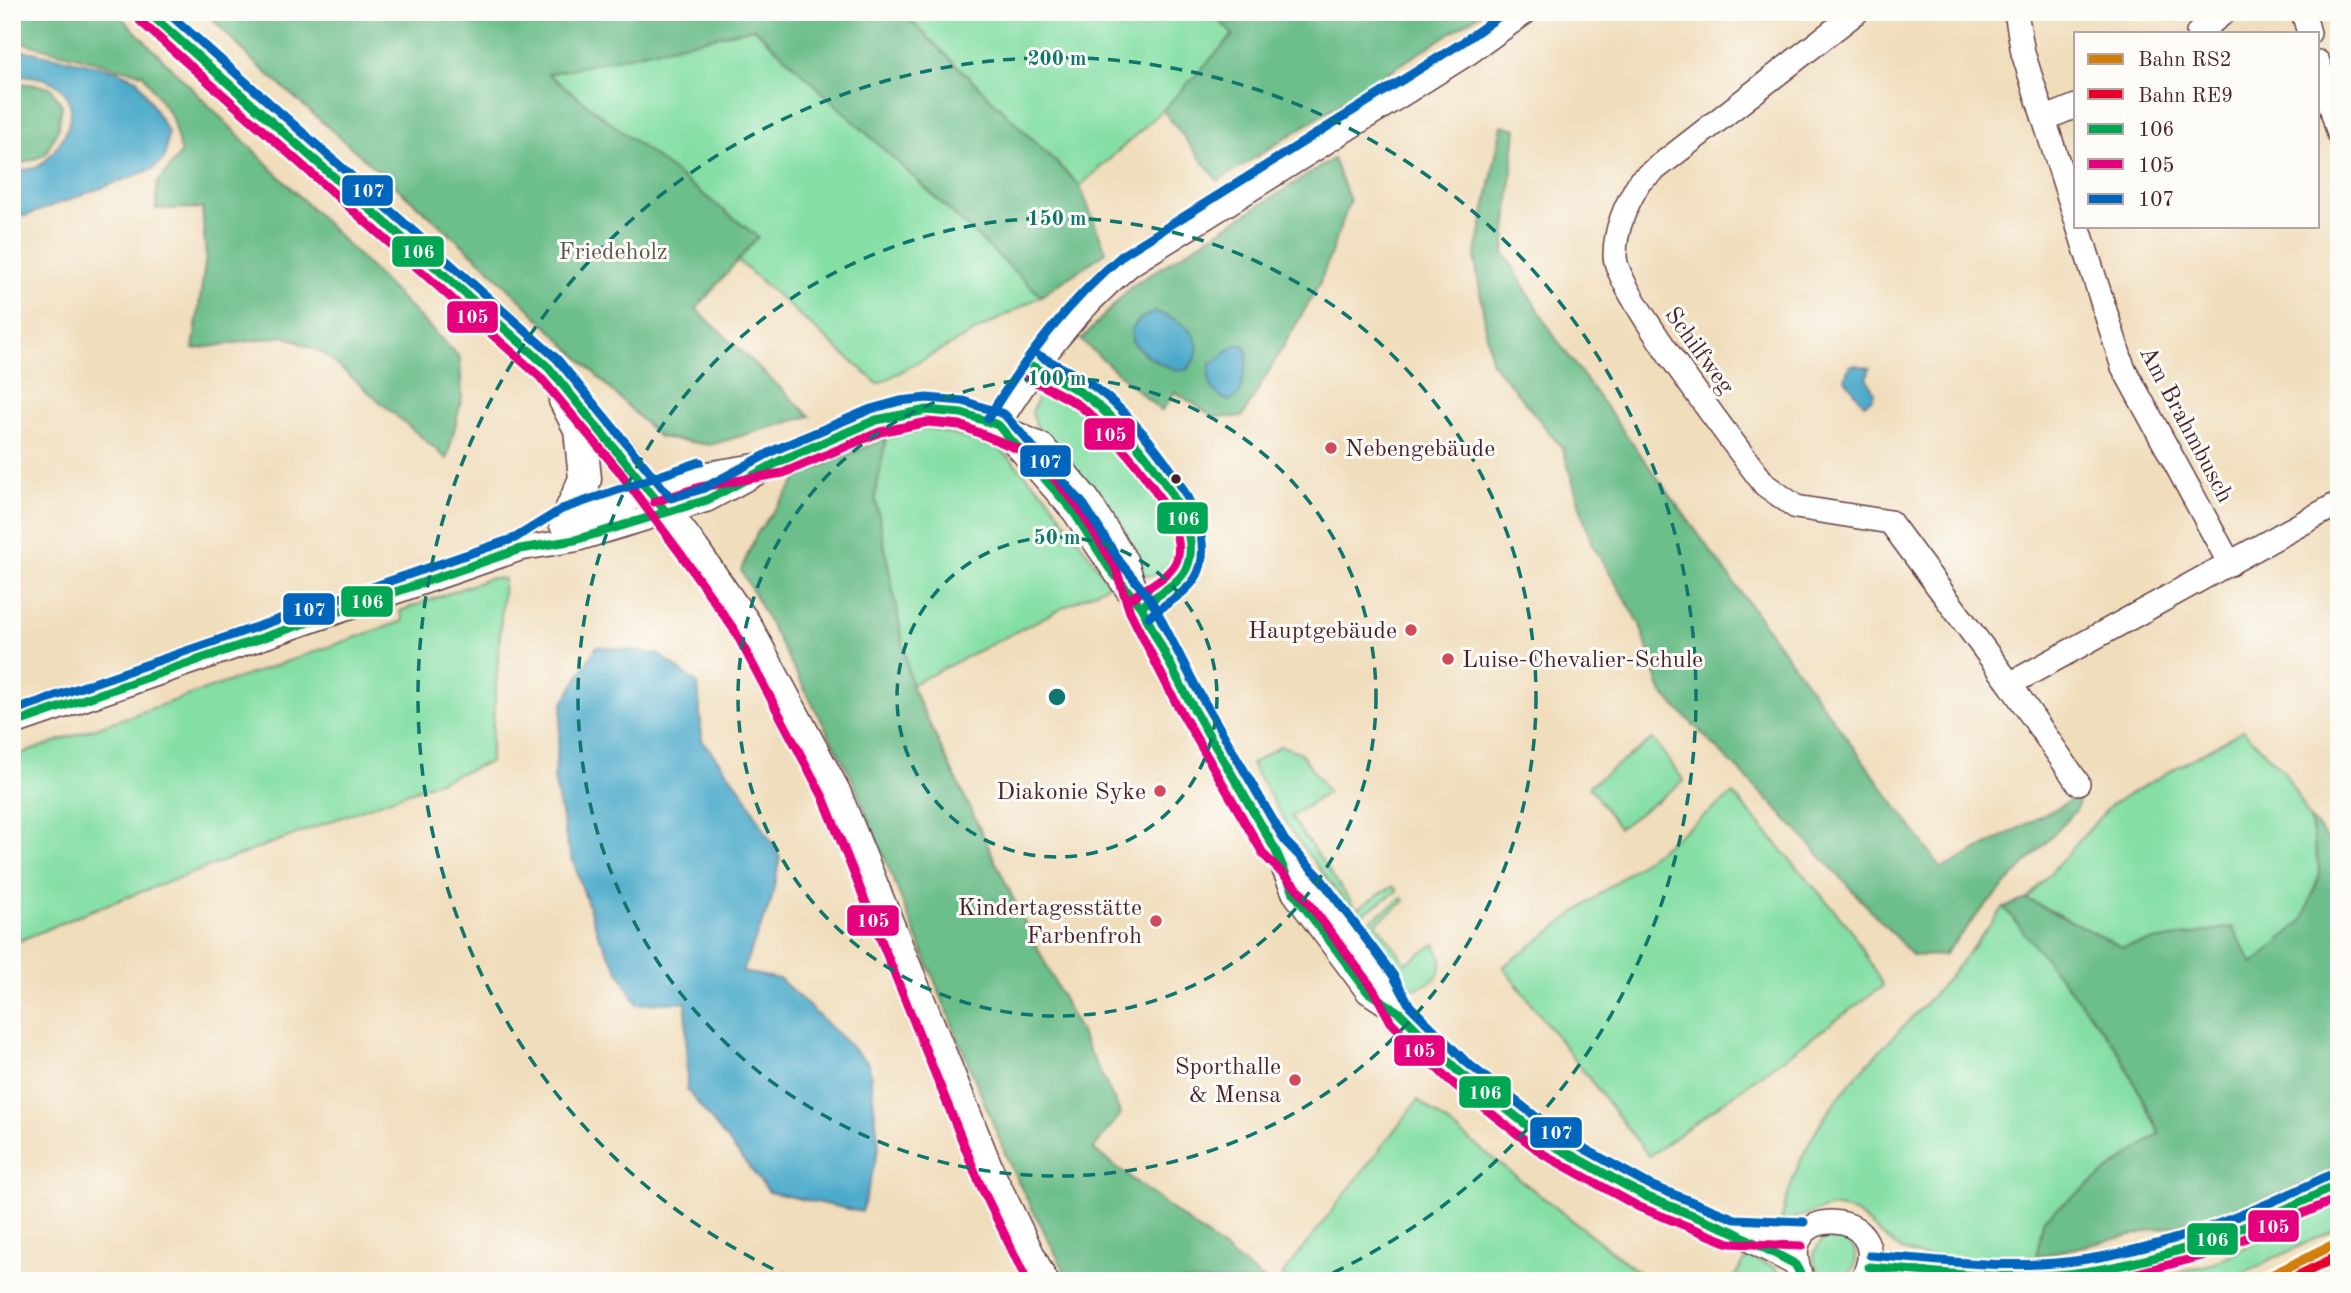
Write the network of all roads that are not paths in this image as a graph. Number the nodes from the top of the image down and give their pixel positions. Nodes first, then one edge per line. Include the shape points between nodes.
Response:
1 (148, 12) edge
2 (1526, 12) edge
3 (1857, 12) edge
4 (2016, 12) edge
5 (2225, 12) edge
6 (2303, 12) edge
7 (2199, 32) edge
8 (2309, 32) edge
9 (2320, 69) edge
10 (2074, 107) edge
11 (2044, 119) junction
12 (2339, 134) edge
13 (2074, 213) edge
14 (2079, 228) edge
15 (549, 368) junction
16 (998, 425) junction
17 (658, 501) junction
18 (2339, 503) edge
19 (567, 520) junction
20 (520, 549) junction
21 (2231, 564) junction
22 (2010, 684) junction
23 (12, 724) edge
24 (2078, 783) dead end
25 (2339, 1184) edge
26 (1731, 1231) junction
27 (1803, 1234) junction
28 (1800, 1272) edge
29 (1865, 1274) edge
30 (1041, 1281) edge

1 - 15 main road
2 - 16 street via 1470,52 1131,264 1068,323
3 - 22 street, Schilfweg via 1640,181 1621,215 1614,259 1630,298 1765,485 1796,507 1890,522
4 - 11 street via 2023,53
5 - 7 street
6 - 8 street
9 - 12 street
10 - 11 street
11 - 13 street
14 - 21 street, Am Brahmbusch via 2123,367
15 - 17 main road
15 - 19 main road via 580,429 585,479
16 - 17 street via 962,413 903,413 780,461 697,475
16 - 26 street via 1043,446 1088,499 1126,561 1141,607 1187,697 1275,849 1308,882 1383,982 1399,1013 1458,1070 1551,1144 1645,1196
17 - 19 street
17 - 20 street via 575,540
17 - 30 main road via 745,625 834,792 990,1177
18 - 21 street
19 - 20 street
20 - 23 street
21 - 22 street
22 - 24 street, Schilfweg
25 - 29 street via 2206,1243 2125,1265 2056,1275
26 - 27 street
26 - 28 street
27 - 28 street via 1796,1250
27 - 29 street via 1820,1222 1840,1220 1855,1227 1868,1245

